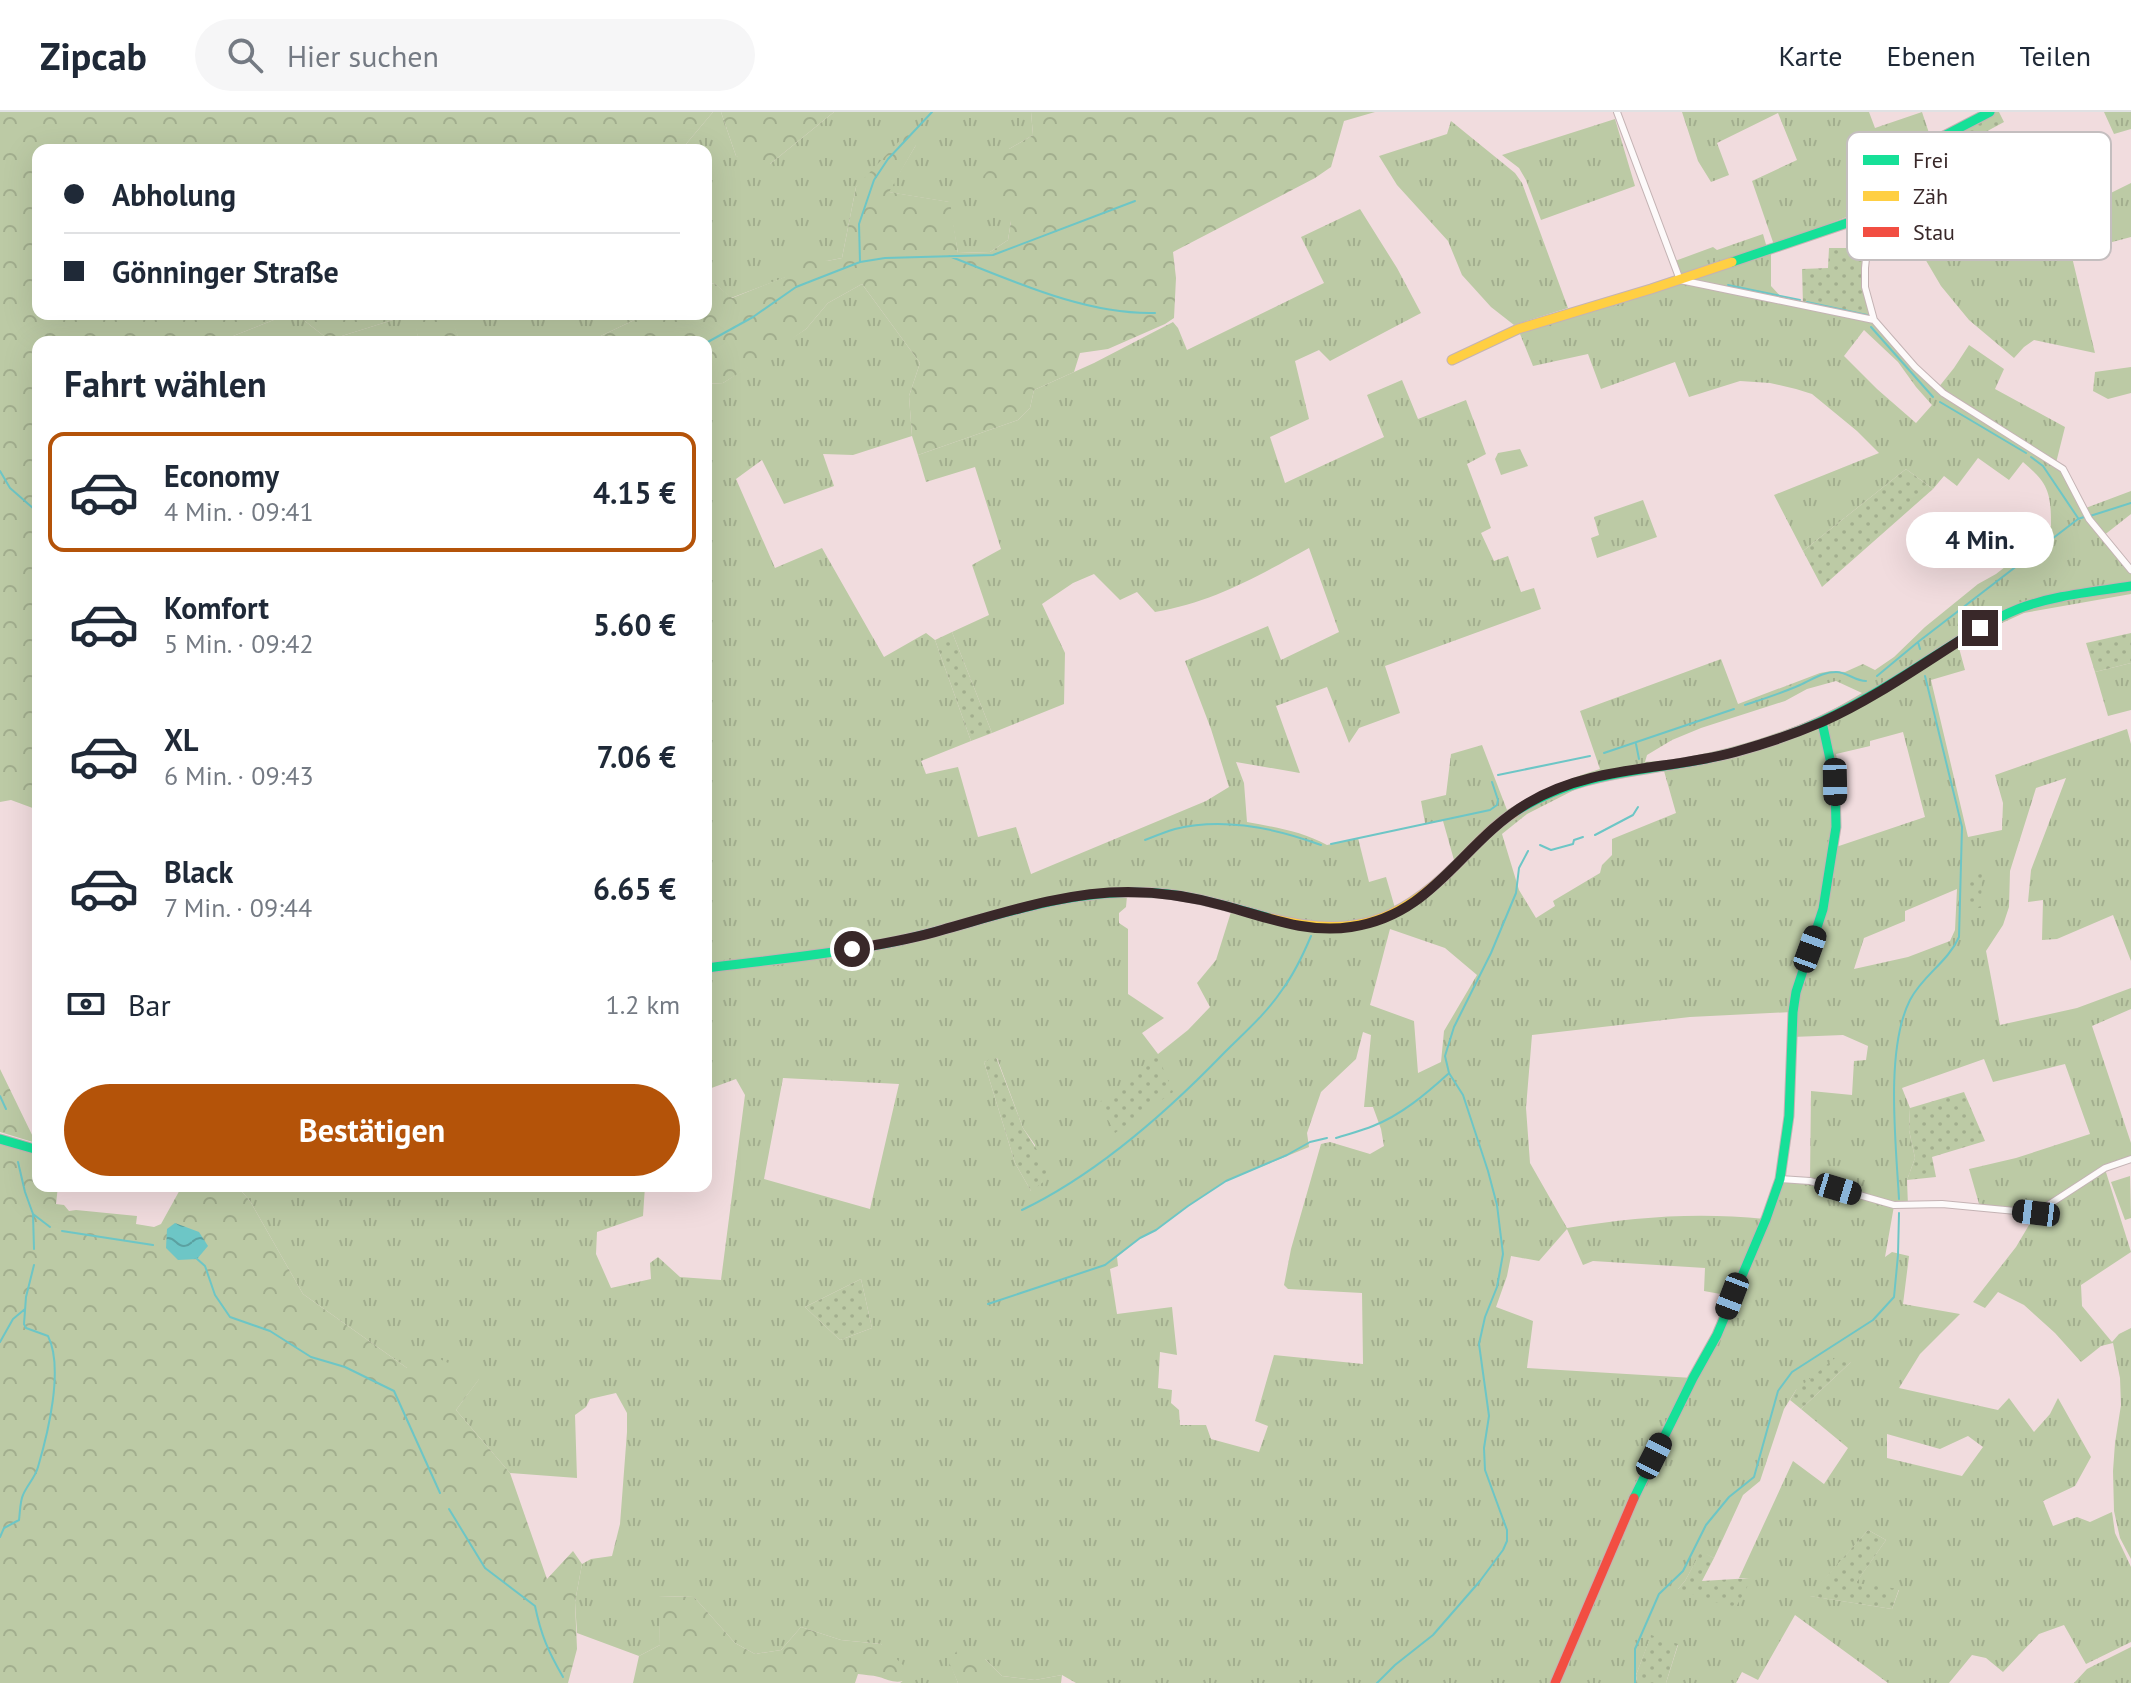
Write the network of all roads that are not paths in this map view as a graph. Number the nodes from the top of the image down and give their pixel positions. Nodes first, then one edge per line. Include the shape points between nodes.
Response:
1 (1617, 112) edge
2 (1990, 112) edge
3 (1952, 132) edge
4 (1847, 223) edge
5 (1866, 260) edge
6 (1680, 280) junction
7 (1874, 320) junction
8 (1452, 360) dead end
9 (2131, 570) edge
10 (2131, 586) edge
11 (1822, 722) junction
12 (712, 967) edge
13 (0, 1139) edge
14 (32, 1148) edge
15 (2131, 1159) edge
16 (1780, 1179) junction
17 (1555, 1683) edge

1 - 6 street
2 - 3 street
4 - 6 street
5 - 7 street via 1865,287
6 - 7 street
6 - 8 street via 1518,329
7 - 9 street via 1943,393 2063,469 2089,519
10 - 11 street via 2046,600 2006,614
11 - 12 street via 1705,760 1602,774 1553,790 1488,831 1417,901 1389,917 1352,927 1283,923 1177,895 1110,892 1041,903 878,945
11 - 16 street via 1835,782 1836,827 1823,909 1796,992
13 - 14 street
15 - 16 street via 2105,1168 2036,1213 1894,1205 1810,1181
16 - 17 street via 1717,1335 1640,1485

